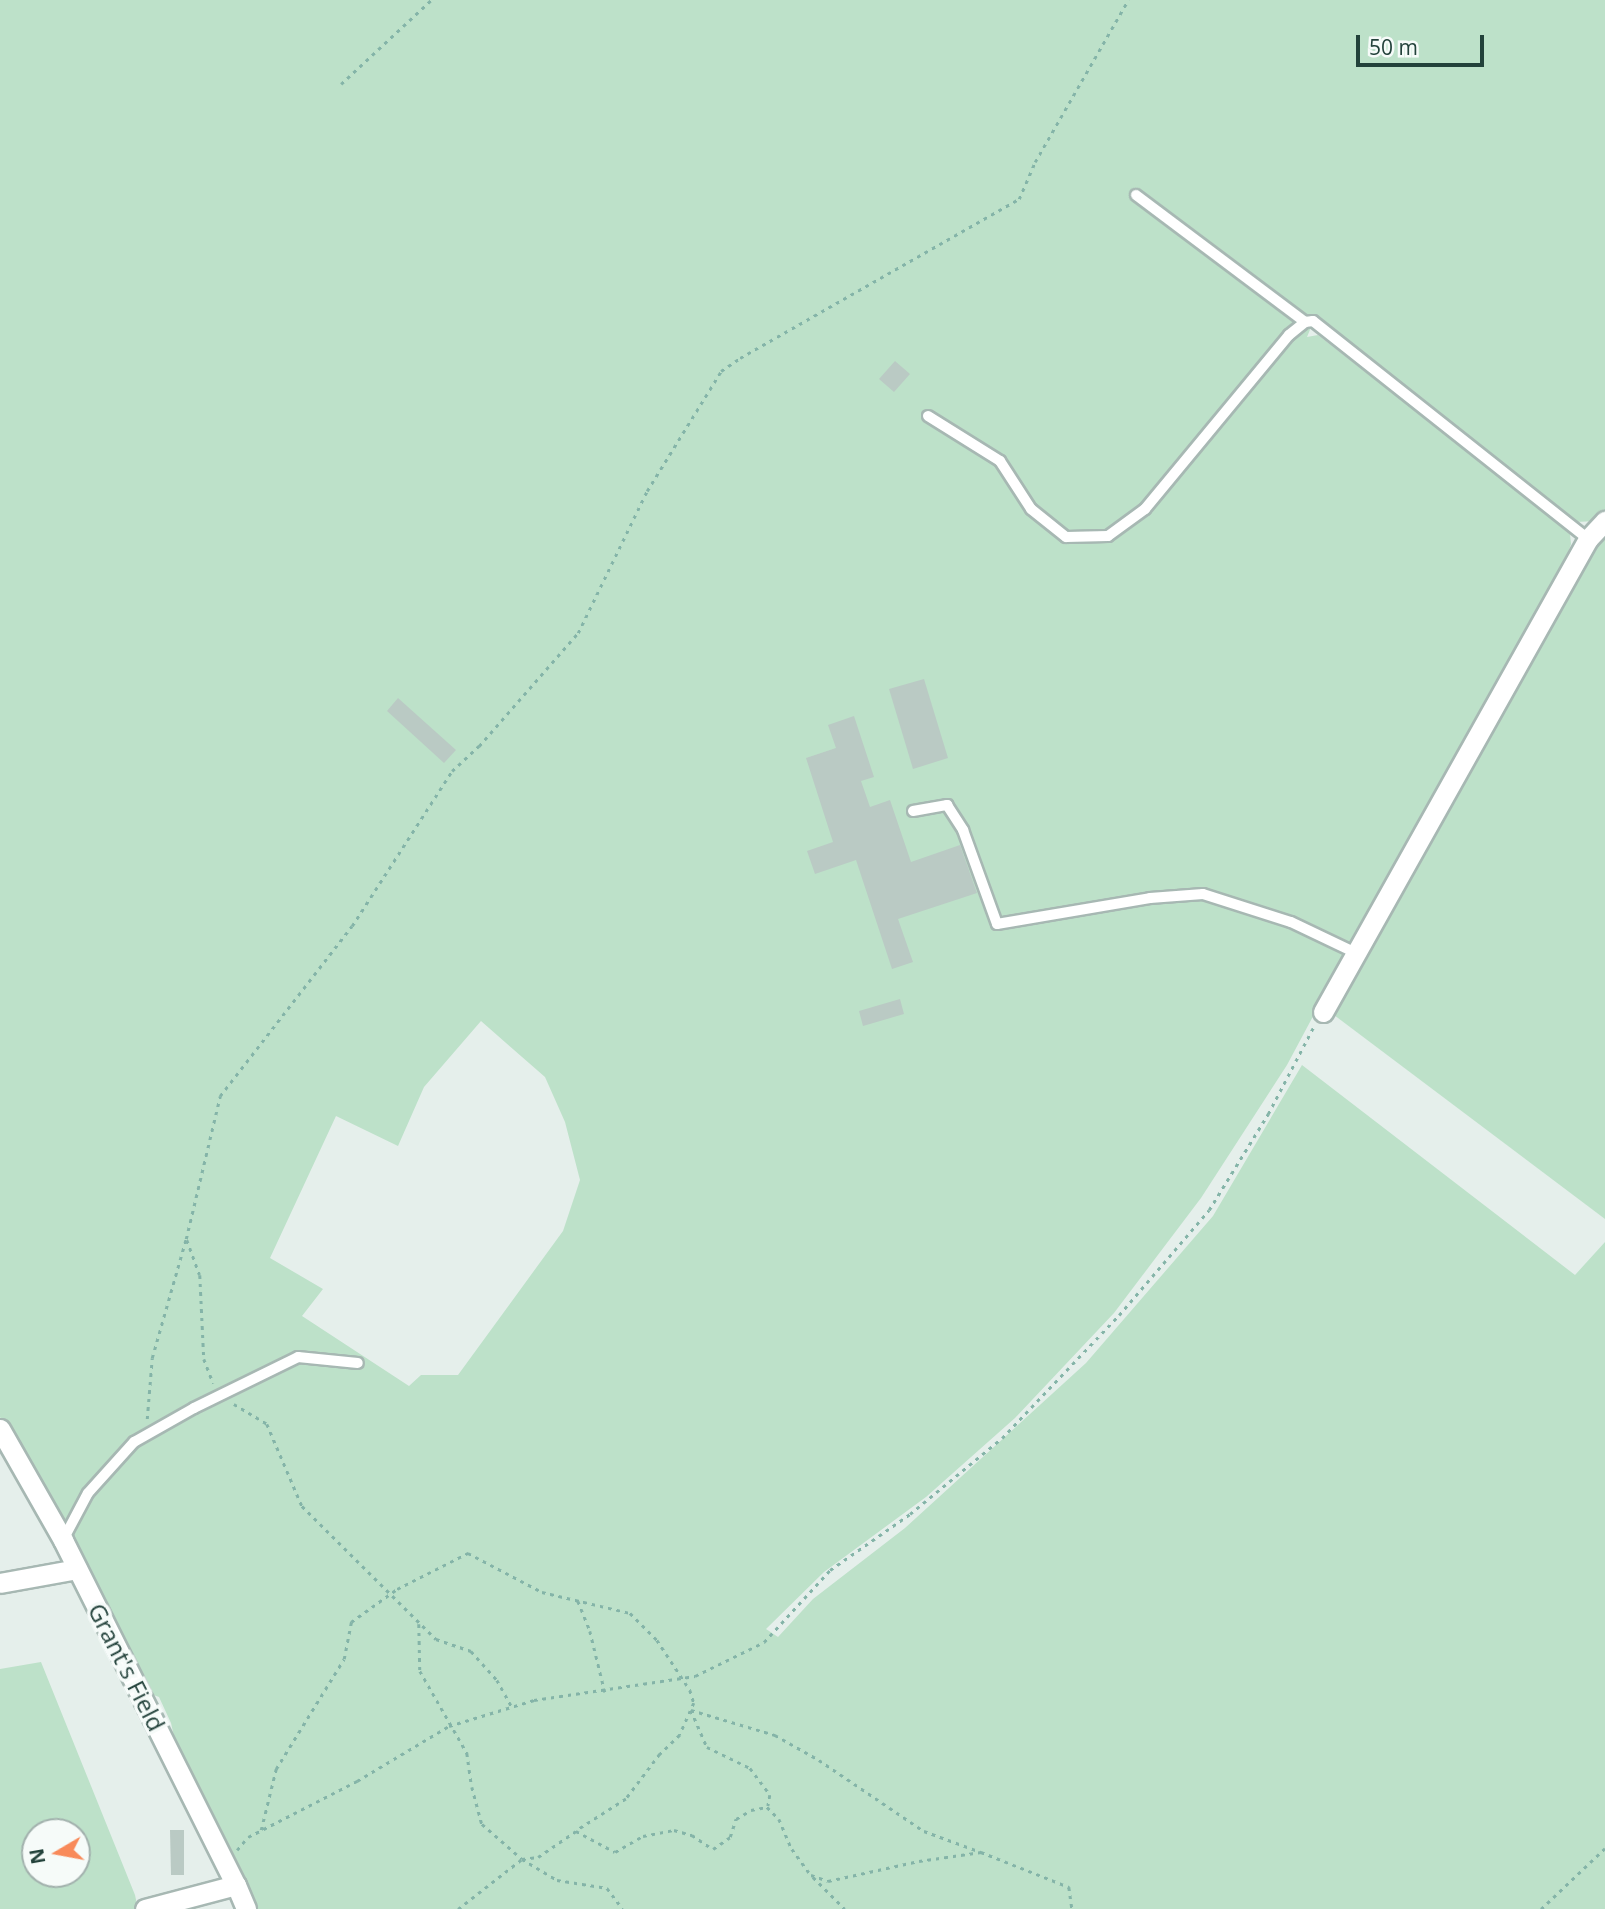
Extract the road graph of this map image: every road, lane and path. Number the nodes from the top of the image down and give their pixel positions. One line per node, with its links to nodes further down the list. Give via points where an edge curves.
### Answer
1 (431, 0): 3 (path)
2 (1128, 0): 12 (path, via 1035,162 1019,199 721,372 647,491 578,633 452,771 352,926 220,1096)
3 (341, 84)
4 (1136, 195): 5 (lane)
5 (1305, 322): 6 (lane, via 1289,335 1145,509 1108,536 1066,537 1031,509 1000,461); 8 (lane, via 1313,321)
6 (928, 416)
7 (1605, 522): 8 (street)
8 (1588, 539): 10 (street)
9 (913, 811): 10 (lane, via 947,806 963,830 997,924 1150,898 1203,894 1291,922)
10 (1356, 953): 11 (street)
11 (1323, 1012): 23 (path, via 1209,1210 1119,1315 1002,1438 910,1514 830,1570 764,1642)
12 (186, 1239): 14 (path, via 200,1275 204,1359); 16 (path, via 152,1358)
13 (358, 1363): 14 (lane, via 298,1357)
14 (218, 1396): 16 (lane); 20 (path, via 267,1424 302,1506)
15 (0, 1429): 17 (street, Grant's Field)
16 (145, 1436): 17 (lane, via 134,1442 88,1493)
17 (63, 1540): 18 (street, Grant's Field)
18 (78, 1569): 19 (street); 34 (street, Grant's Field)
19 (0, 1583)
20 (392, 1594): 21 (path, via 468,1553 542,1592); 22 (path); 29 (path, via 351,1622 344,1659 276,1769)
21 (577, 1600): 23 (path, via 630,1613 657,1640); 24 (path)
22 (419, 1621): 25 (path, via 436,1639 471,1651); 27 (path, via 420,1671)
23 (683, 1678): 24 (path); 26 (path, via 694,1703)
24 (605, 1692): 25 (path)
25 (512, 1707): 27 (path)
26 (691, 1710): 28 (path, via 707,1747 750,1768 770,1795); 30 (path, via 680,1735 626,1799); 32 (path, via 775,1735 924,1830)
27 (449, 1726): 29 (path, via 357,1781); 33 (path, via 467,1753 482,1824)
28 (767, 1807): 30 (path, via 736,1819 730,1837 713,1849 674,1830 643,1836 615,1852); 35 (path, via 779,1819 792,1849)
29 (261, 1830): 34 (path, via 248,1837)
30 (576, 1831): 33 (path, via 538,1857)
31 (1605, 1848): 43 (path)
32 (981, 1852): 35 (path, via 828,1881); 42 (path, via 1069,1886)
33 (522, 1859): 39 (path); 40 (path, via 557,1880 607,1888)
34 (226, 1863): 36 (street, Grant's Field)
35 (811, 1875): 41 (path)
36 (236, 1885): 37 (street); 38 (street, Grant's Field)
37 (145, 1909)
38 (246, 1909)
39 (458, 1909)
40 (623, 1909)
41 (845, 1909)
42 (1072, 1909)
43 (1541, 1909)

